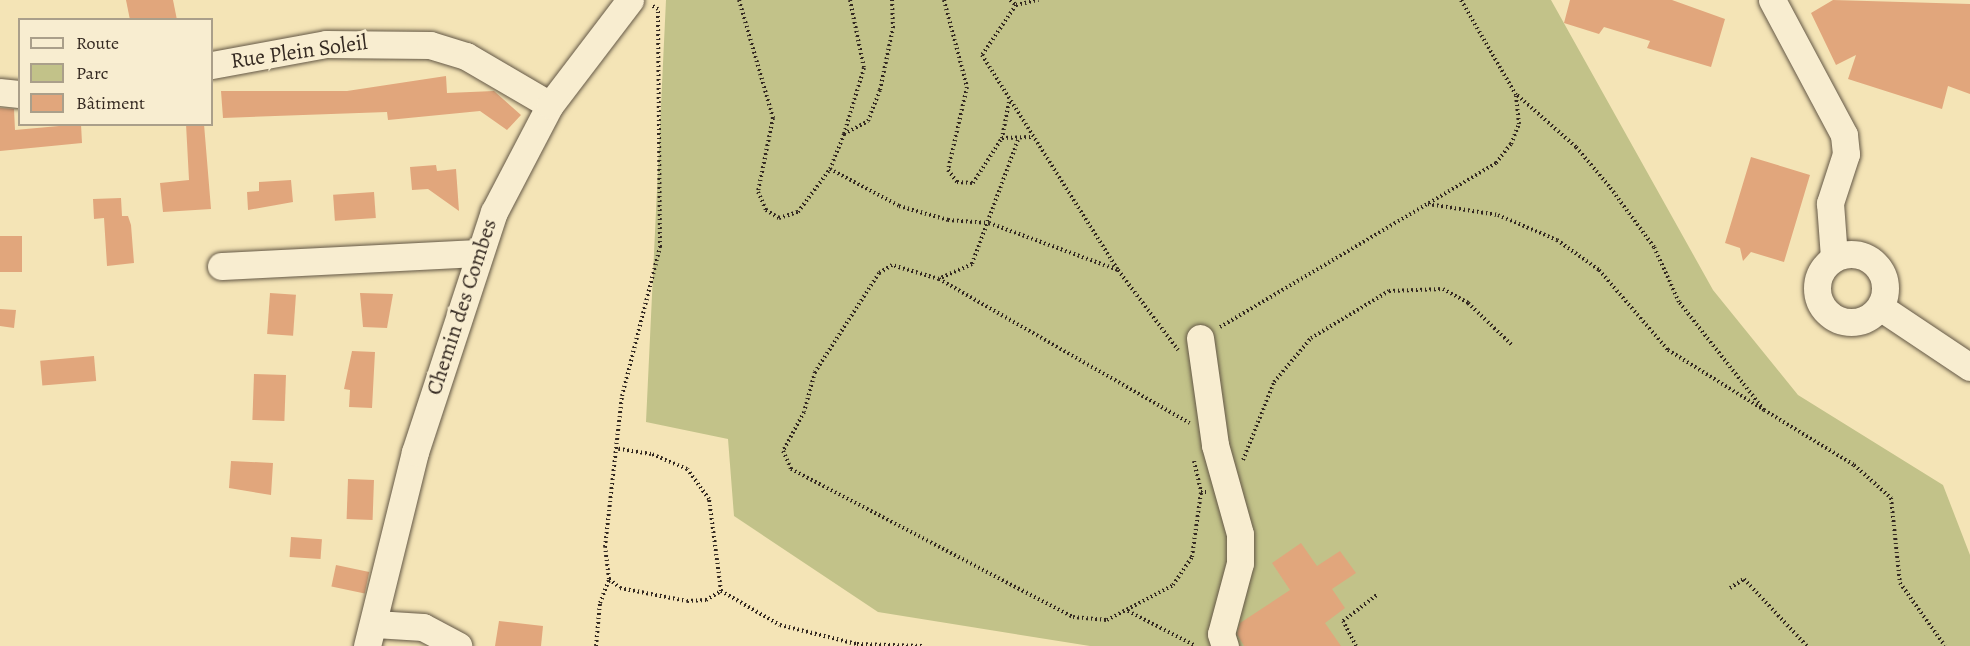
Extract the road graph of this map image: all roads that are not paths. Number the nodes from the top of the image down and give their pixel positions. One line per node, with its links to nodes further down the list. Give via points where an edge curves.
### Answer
1 (630, 0): 6 (street, Chemin des Combes)
2 (1772, 0): 8 (street, via 1844,135 1846,154 1830,203)
3 (213, 65): 6 (street, Rue Plein Soleil, via 326,44 420,44 466,56)
4 (0, 92): 5 (street)
5 (18, 94)
6 (550, 105): 7 (street, Chemin des Combes, via 494,212)
7 (479, 253): 9 (street); 13 (street, Chemin des Combes, via 415,452)
8 (1834, 257): 10 (street, via 1847,253 1872,260 1885,282); 10 (street, via 1822,270 1816,288 1826,311 1847,322 1866,318)
9 (221, 266)
10 (1880, 307): 12 (street)
11 (1200, 338): 15 (street, via 1213,489 1240,534 1240,563 1221,634)
12 (1970, 368)
13 (371, 635): 14 (street, via 423,627)
14 (458, 646)
15 (1225, 646)

